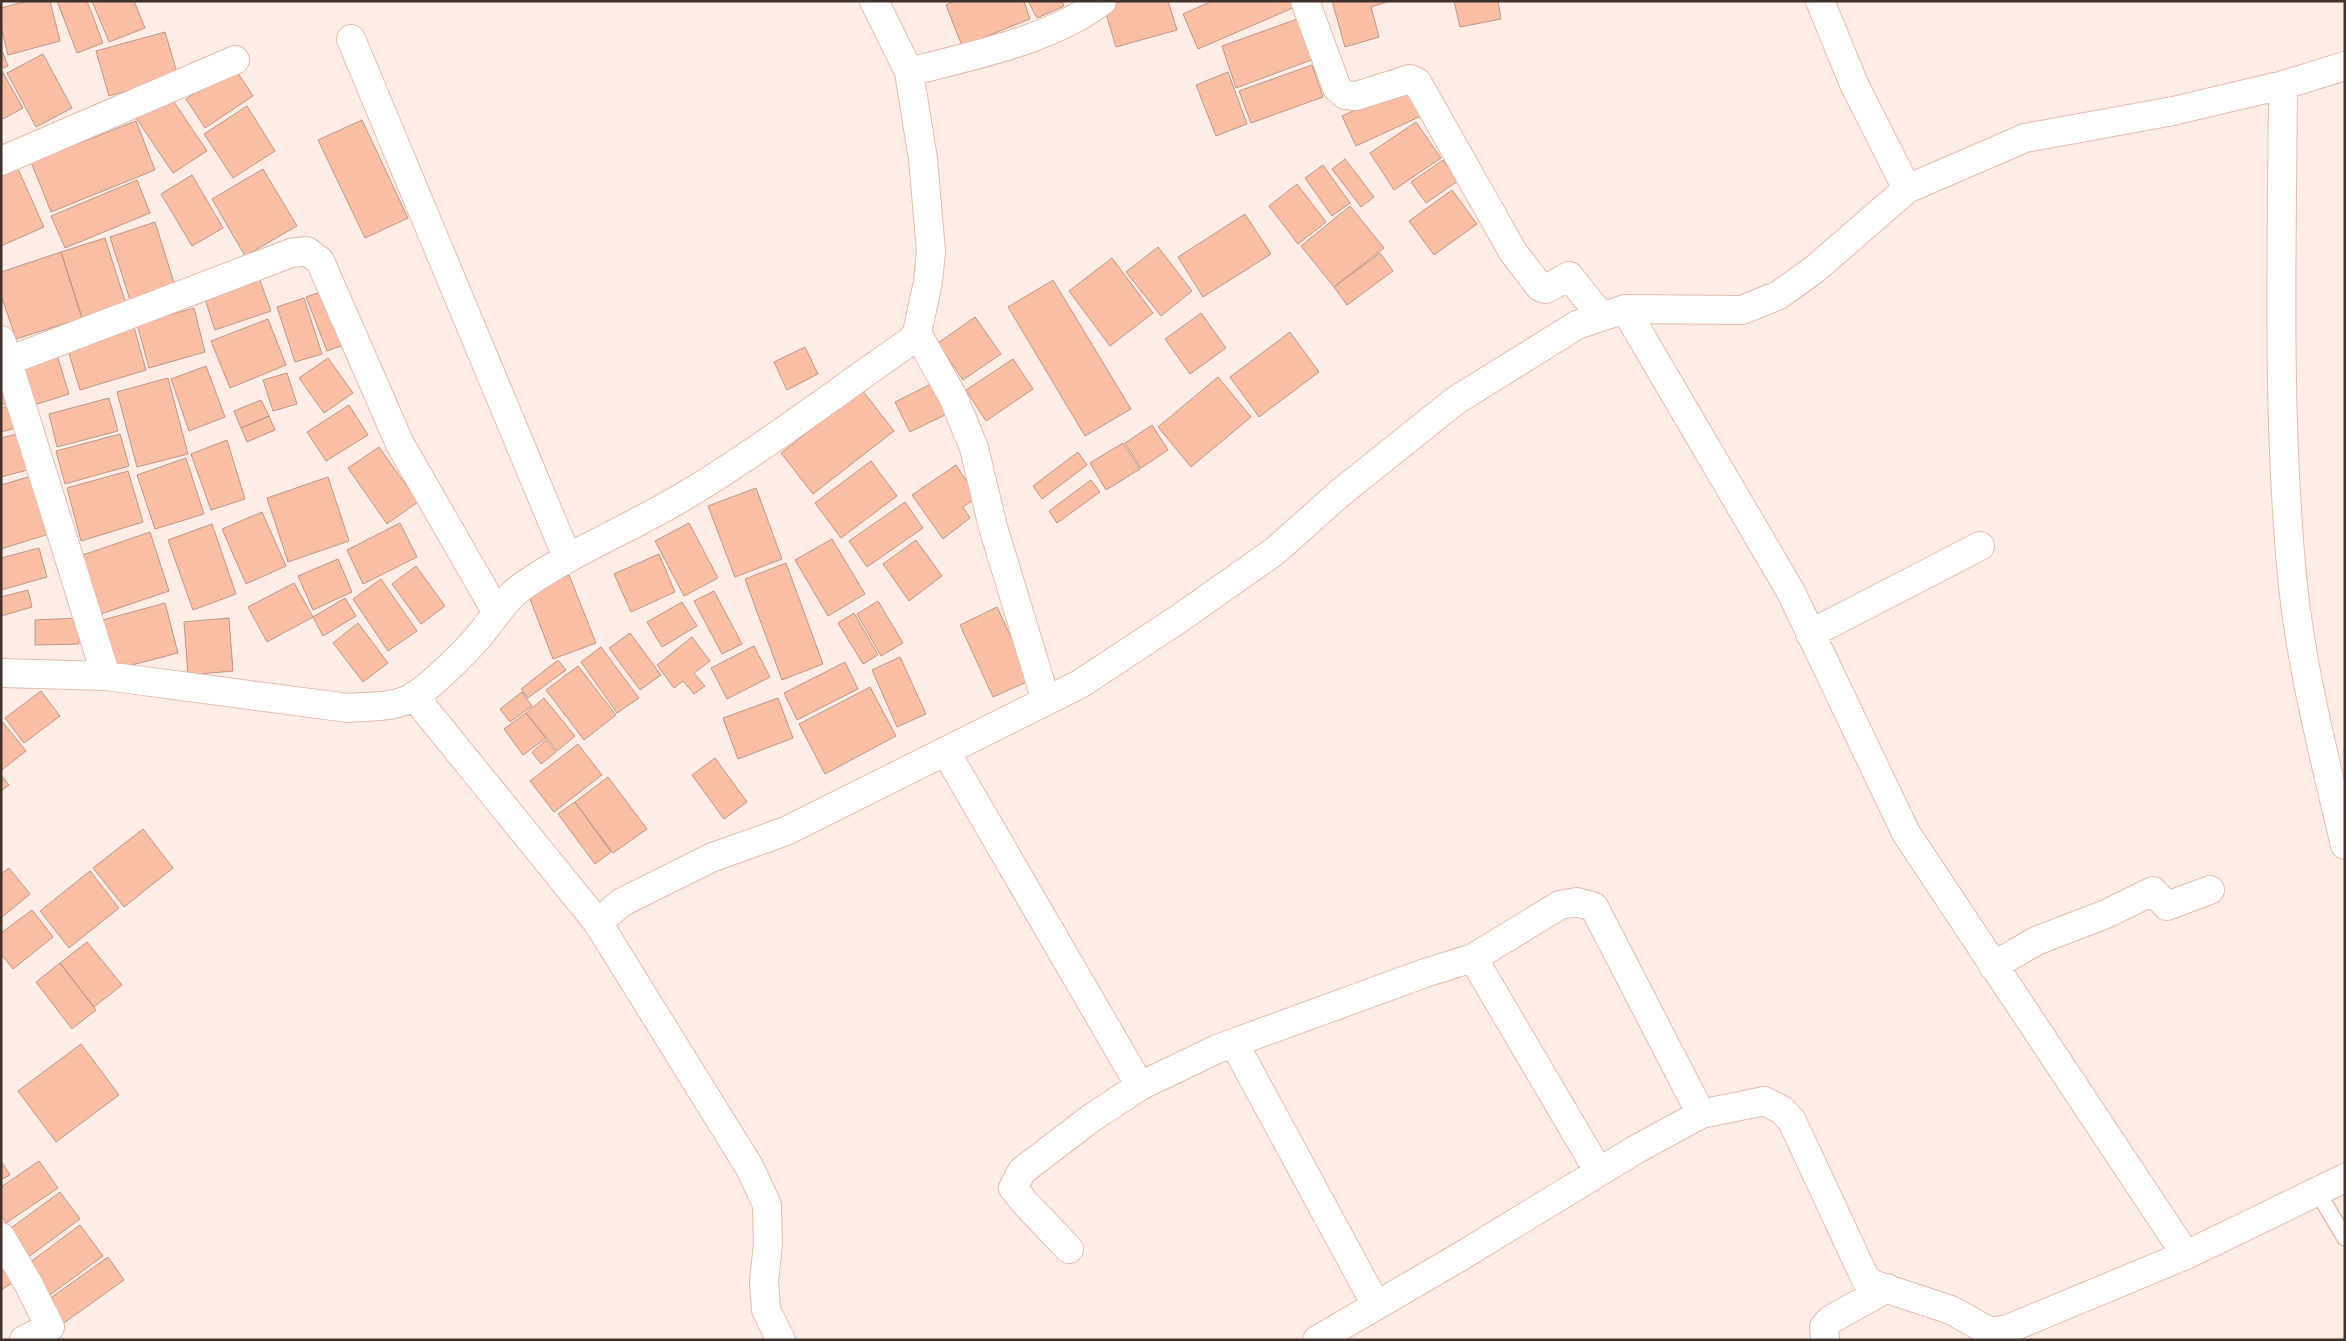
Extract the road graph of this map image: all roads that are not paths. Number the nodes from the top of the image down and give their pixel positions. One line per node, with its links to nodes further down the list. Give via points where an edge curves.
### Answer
1 (874, 1): 8 (street)
2 (1102, 1): 8 (street, via 1058,26 998,49)
3 (1305, 1): 12 (street, via 1337,88 1345,95 1356,96 1410,79 1417,82 1513,252 1540,287 1546,289 1569,276)
4 (1820, 1): 11 (street, via 1854,84)
5 (351, 39): 16 (street)
6 (235, 60): 10 (street)
7 (2345, 66): 9 (street)
8 (909, 72): 13 (street, via 923,159 931,251)
9 (2283, 85): 11 (street, via 2173,111 2025,138); 24 (street, via 2282,405 2291,566 2303,659)
10 (1, 161)
11 (1907, 189): 12 (street, via 1815,269 1779,295 1742,310)
12 (1613, 313): 18 (street, via 1791,592); 22 (street, via 1577,324 1455,401 1340,492 1275,552 1087,679)
13 (918, 333): 16 (street, via 739,462 681,499); 22 (street, via 954,397 974,448 993,527)
14 (5, 350): 17 (street, via 291,253 307,251 320,261 400,444); 20 (street)
15 (1980, 546): 18 (street)
16 (567, 557): 17 (street, via 521,588)
17 (496, 611): 21 (street, via 484,630 463,652)
18 (1810, 634): 29 (street, via 1906,833)
19 (1, 673): 20 (street)
20 (106, 676): 21 (street, via 348,708 388,705)
21 (414, 696): 27 (street)
22 (1046, 701): 23 (street)
23 (946, 752): 27 (street, via 786,831 704,861 622,902); 31 (street)
24 (2338, 783): 25 (street)
25 (2345, 845)
26 (2210, 890): 29 (street, via 2167,906 2152,891 2106,914 2036,941)
27 (598, 923): 44 (street, via 750,1168 767,1204 766,1310)
28 (1473, 958): 30 (street); 32 (street, via 1560,905 1577,902 1594,907); 33 (street)
29 (1993, 966): 39 (street)
30 (1234, 1044): 31 (street); 41 (street)
31 (1140, 1086): 38 (street, via 1022,1171 1014,1188)
32 (1701, 1114): 33 (street); 40 (street, via 1764,1101 1782,1110 1792,1121 1859,1269 1866,1280)
33 (1599, 1172): 41 (street)
34 (2345, 1178): 35 (street)
35 (2317, 1191): 37 (lane); 39 (street)
36 (1, 1237): 43 (street, via 50,1327)
37 (2345, 1238)
38 (1069, 1249)
39 (2186, 1255): 42 (street)
40 (1887, 1288): 42 (street, via 1951,1310); 46 (street, via 1830,1320 1824,1327)
41 (1376, 1306): 45 (street)
42 (1987, 1336)
43 (24, 1340)
44 (781, 1340)
45 (1317, 1340)
46 (1824, 1340)

